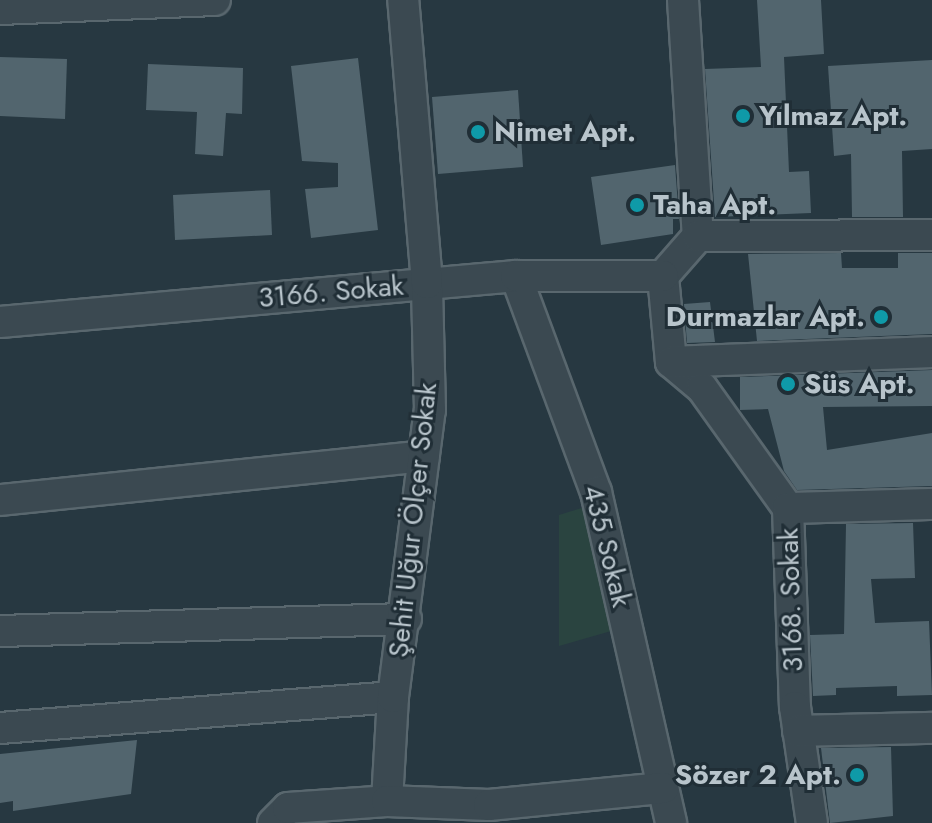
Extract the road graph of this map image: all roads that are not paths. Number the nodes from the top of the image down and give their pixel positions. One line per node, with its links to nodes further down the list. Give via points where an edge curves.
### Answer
1 (2, 0): 6 (street)
2 (215, 0): 5 (street)
3 (403, 0): 12 (street, Şehit Uğur Ölçer Sokak)
4 (683, 0): 9 (street)
5 (99, 2): 6 (street)
6 (58, 4): 7 (street)
7 (0, 9)
8 (932, 235): 9 (street)
9 (698, 236): 11 (street)
10 (516, 276): 11 (street, 3166. Sokak); 12 (street, 3166. Sokak); 26 (street, 435 Sokak, via 596,492)
11 (663, 276): 15 (street)
12 (427, 283): 13 (street, 3166. Sokak); 16 (street, Şehit Uğur Ölçer Sokak, via 430,410)
13 (0, 322)
14 (932, 352): 15 (street)
15 (671, 362): 19 (street, 3168. Sokak, via 702,388)
16 (424, 456): 17 (street); 20 (street, Şehit Uğur Ölçer Sokak)
17 (0, 500)
18 (932, 504): 19 (street)
19 (788, 508): 25 (street, 3168. Sokak)
20 (406, 619): 21 (street); 22 (street, Şehit Uğur Ölçer Sokak)
21 (0, 631)
22 (393, 697): 23 (street); 27 (street, Şehit Uğur Ölçer Sokak)
23 (0, 728)
24 (932, 728): 25 (street)
25 (798, 731): 31 (street, 3168. Sokak)
26 (663, 788): 28 (street); 30 (street, 435 Sokak)
27 (387, 801): 28 (street); 29 (street, via 288,808)
28 (490, 814)
29 (273, 823)
30 (671, 823)
31 (812, 823)

